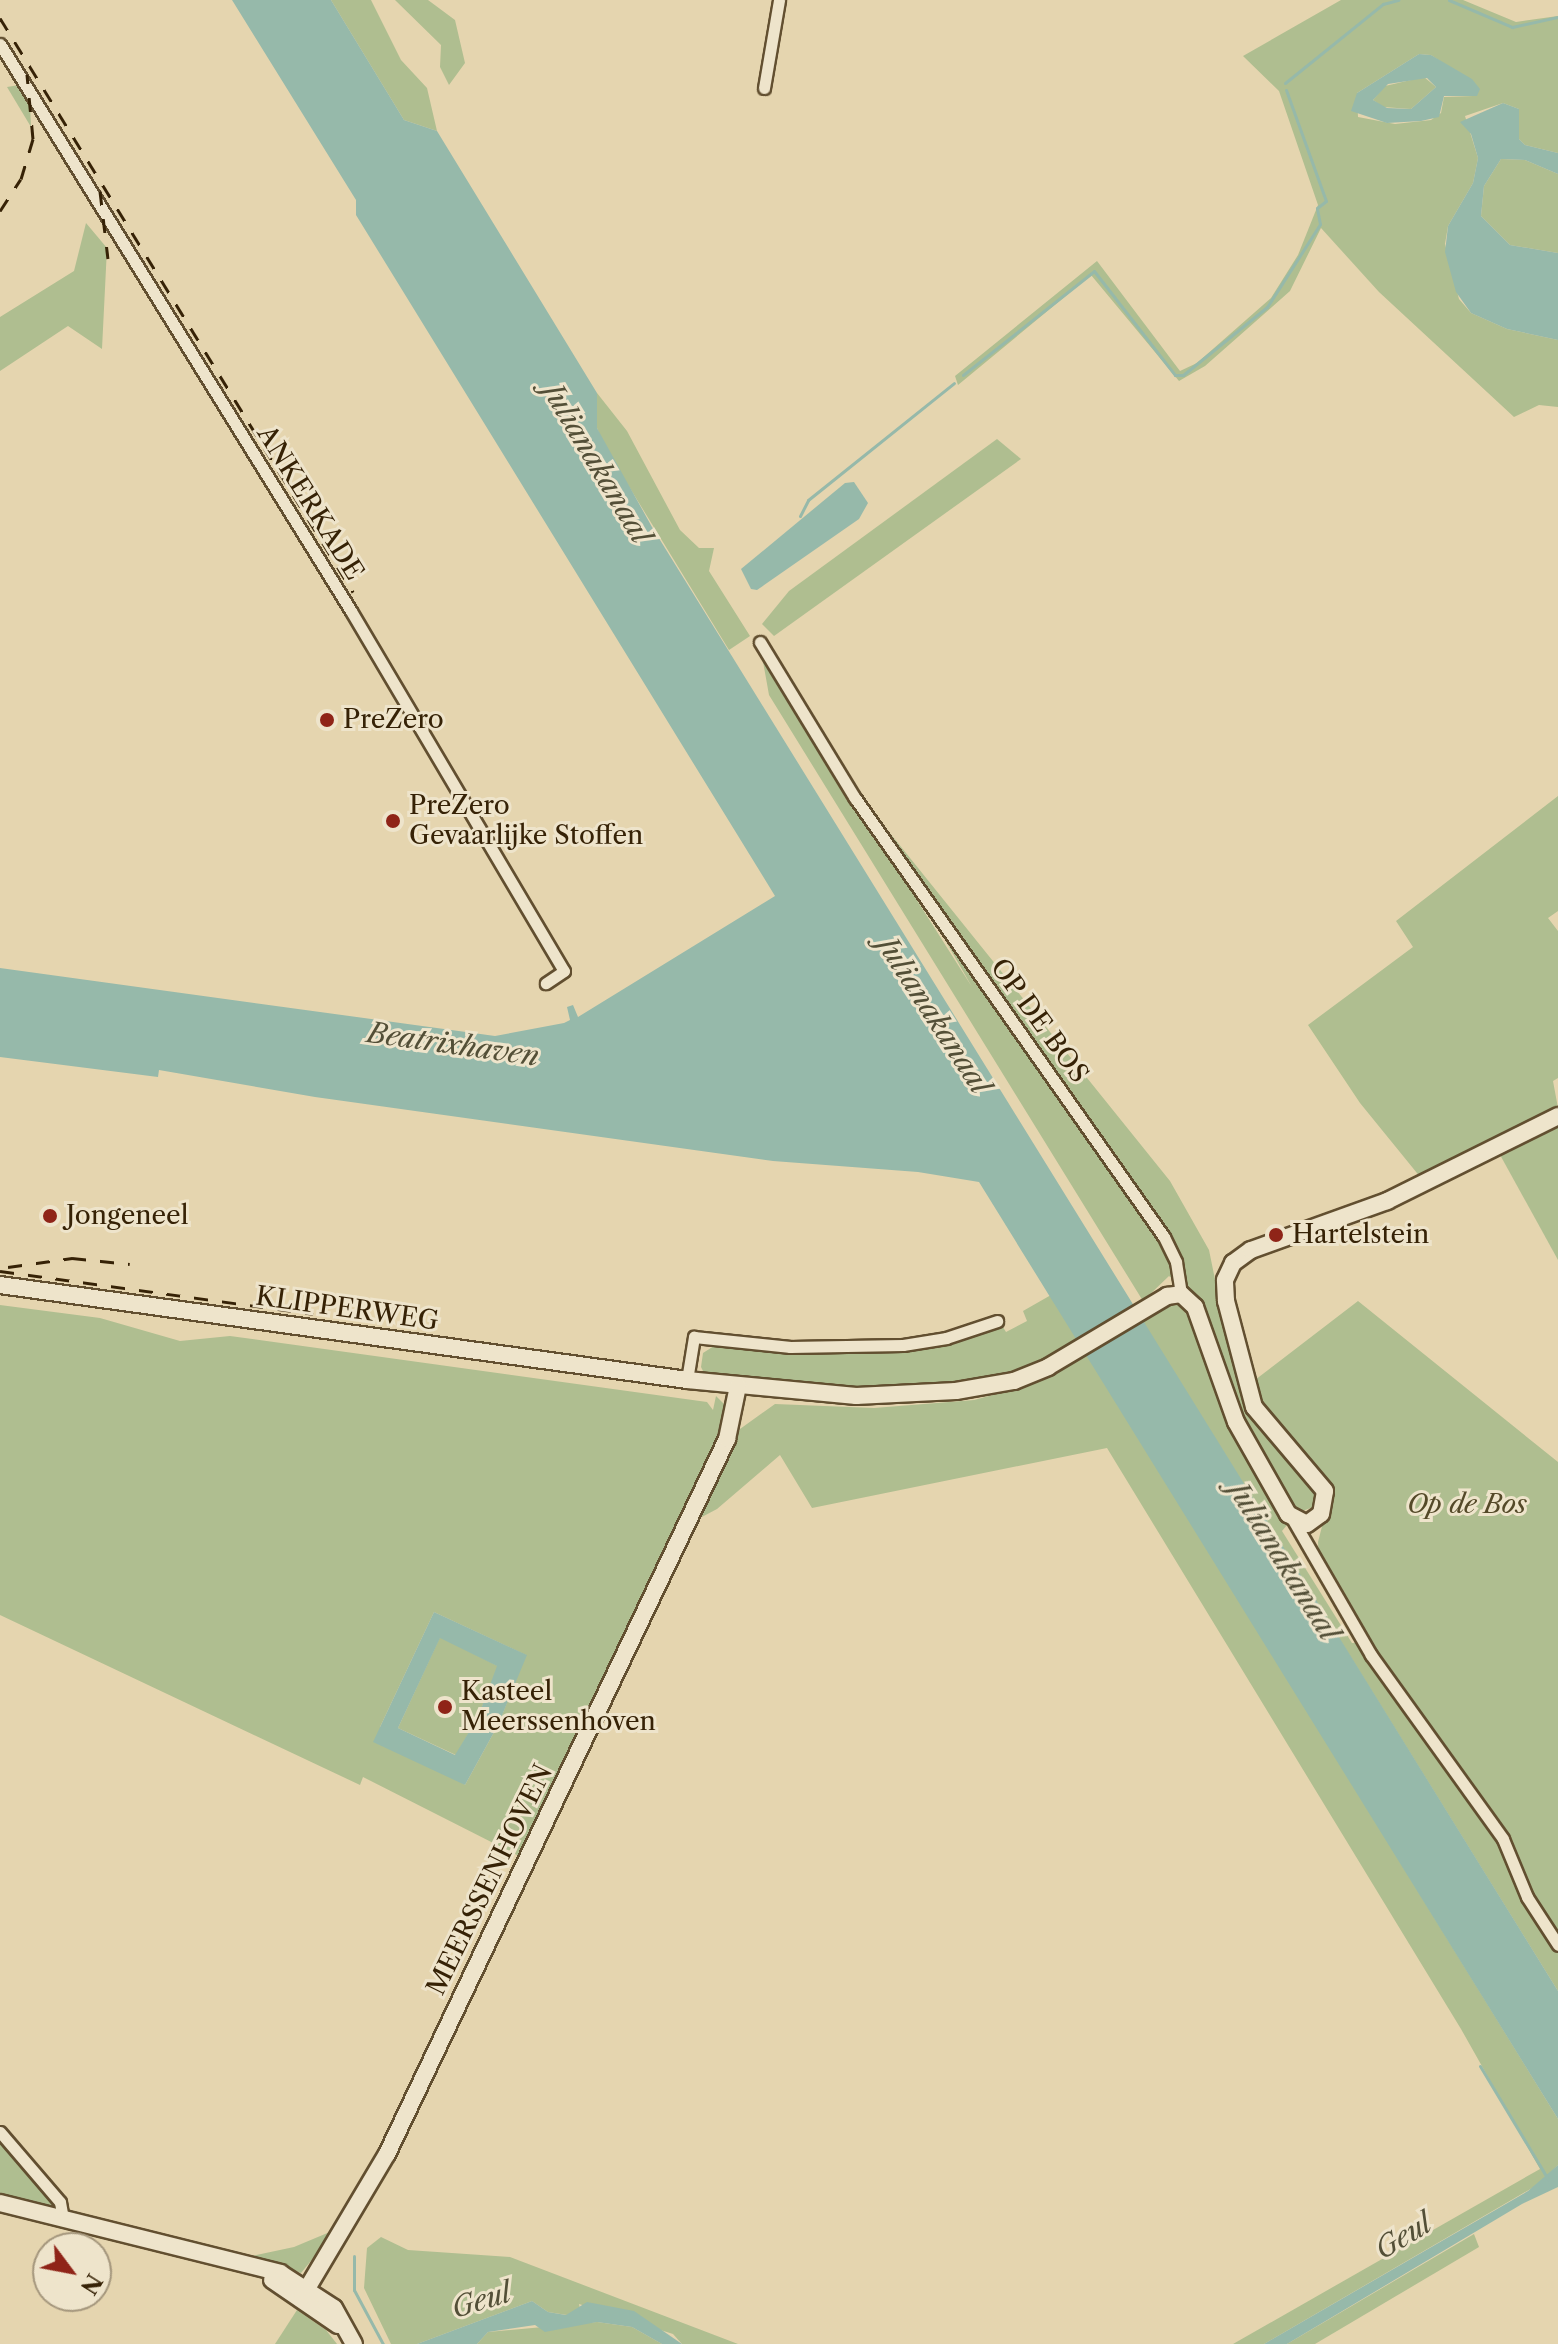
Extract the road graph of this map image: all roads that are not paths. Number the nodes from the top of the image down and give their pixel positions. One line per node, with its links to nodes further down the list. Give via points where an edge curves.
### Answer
1 (779, 0): 3 (street)
2 (0, 44): 5 (street, ANKERKADE, via 351,611 564,971)
3 (764, 88)
4 (760, 642): 8 (street, OP DE BOS, via 855,798 1164,1237 1176,1262)
5 (546, 983)
6 (1558, 1116): 12 (street, via 1387,1201 1251,1250 1233,1263 1225,1280 1226,1301 1254,1407 1325,1491 1324,1507 1314,1521)
7 (0, 1285): 10 (street, KLIPPERWEG)
8 (1181, 1294): 11 (street, KLIPPERWEG, via 1014,1381 956,1391 856,1396); 12 (street, OP DE BOS, via 1195,1307 1223,1398)
9 (997, 1321): 10 (street, via 903,1345 790,1347 694,1337)
10 (687, 1380): 11 (street, KLIPPERWEG)
11 (738, 1386): 17 (street, MEERSSENHOVEN, via 727,1439 387,2154)
12 (1293, 1520): 13 (street, via 1371,1655 1503,1839 1527,1897)
13 (1558, 1945)
14 (0, 2132): 16 (street, via 60,2202)
15 (0, 2203): 16 (street)
16 (63, 2219): 17 (street, via 270,2269)
17 (305, 2292): 18 (street, via 337,2311)
18 (353, 2341)

